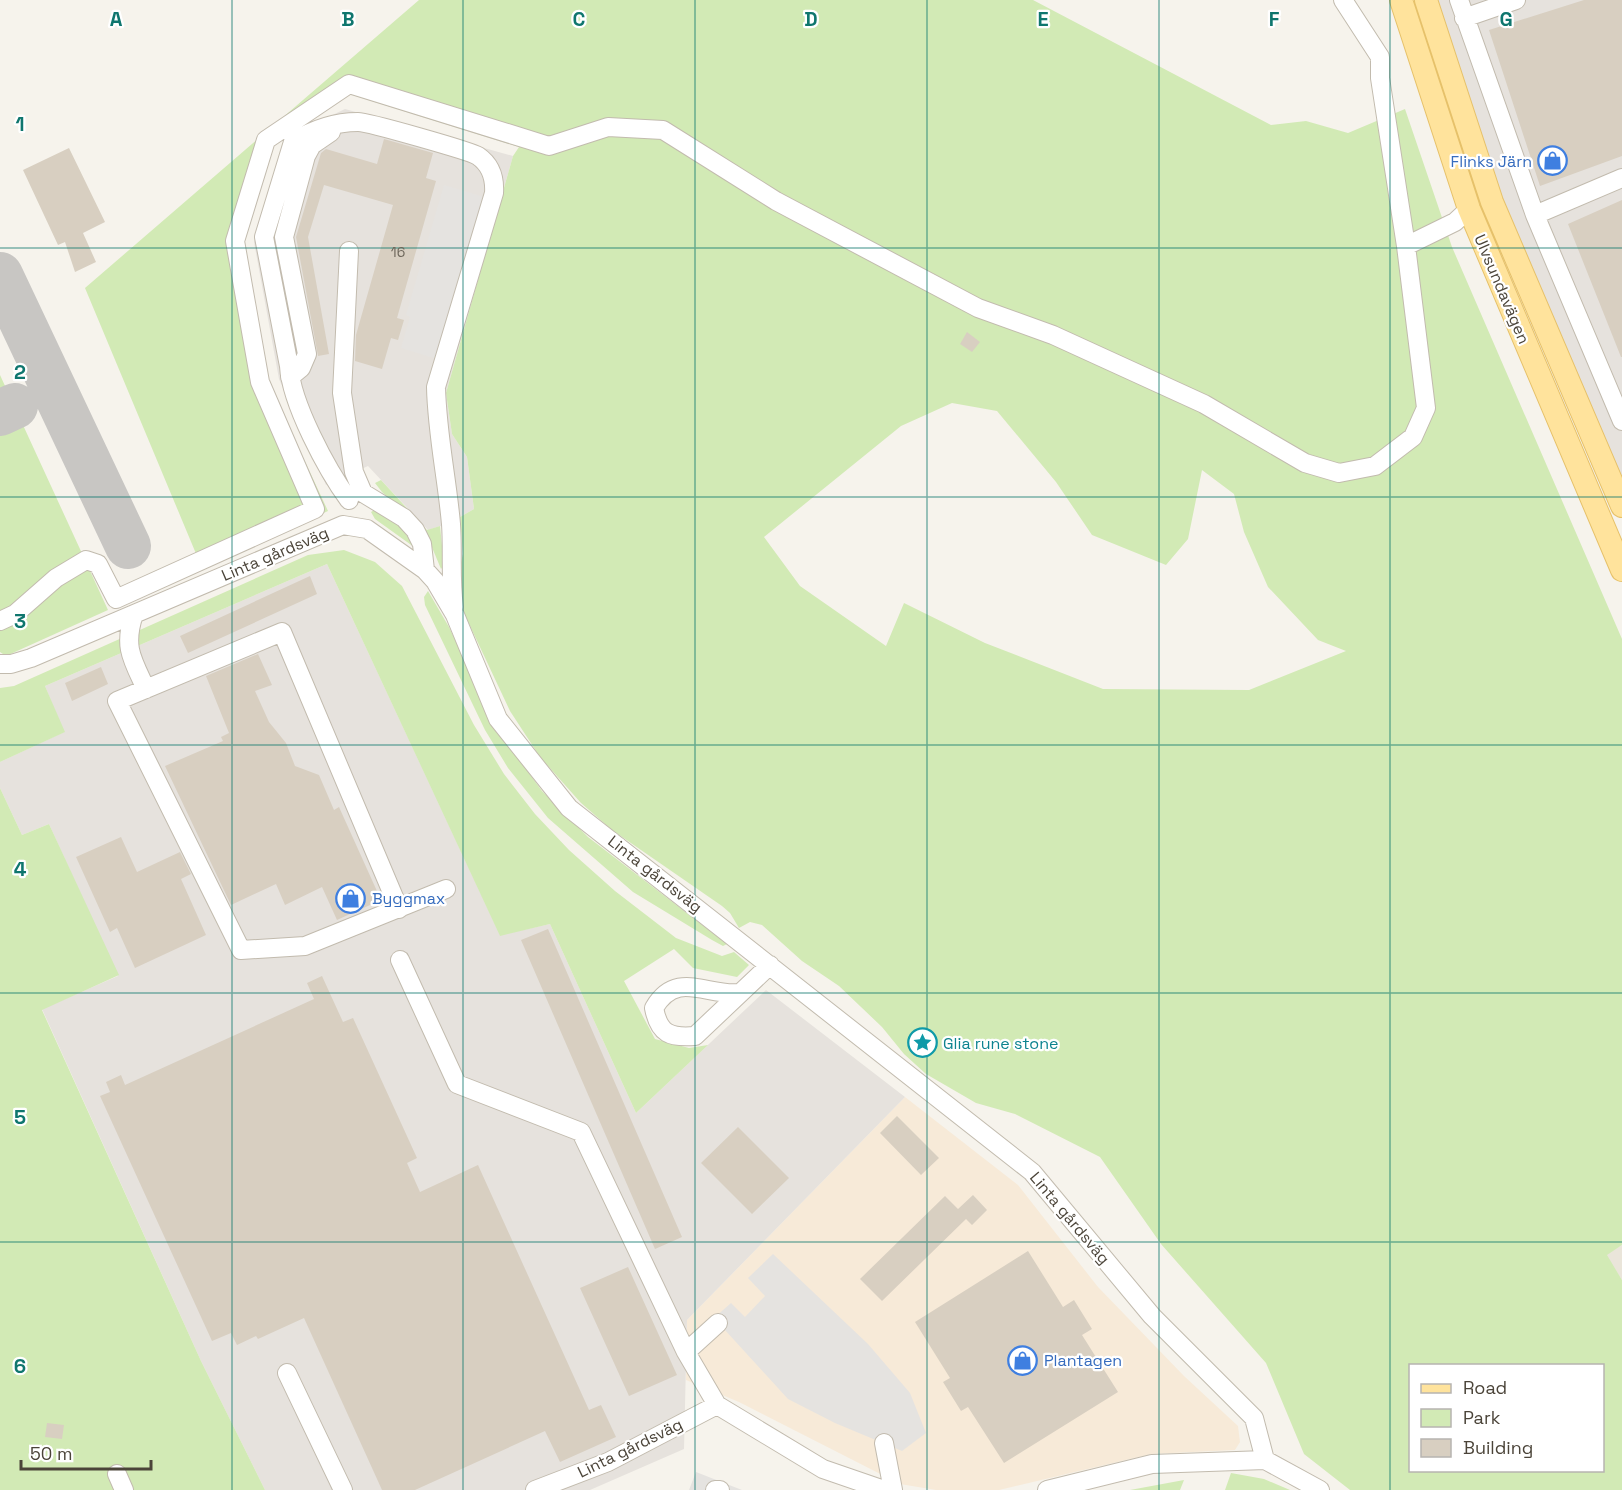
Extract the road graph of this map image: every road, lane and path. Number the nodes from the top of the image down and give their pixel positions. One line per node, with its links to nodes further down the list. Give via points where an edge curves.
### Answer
1 (1343, 0): 10 (street, via 1380,57)
2 (1401, 0): 8 (main road, Ulvsundavägen)
3 (1426, 0): 14 (main road, Ulvsundavägen, via 1492,202)
4 (1458, 0): 6 (street)
5 (1516, 0): 6 (street)
6 (1464, 18): 9 (street)
7 (1622, 178): 9 (street)
8 (1469, 209): 10 (street, via 1455,222); 17 (main road, Ulvsundavägen)
9 (1535, 215): 12 (street)
10 (1406, 246): 20 (street, via 1426,408 1413,437 1375,466 1339,473 1305,464 1183,394 1053,335 978,308 776,201 663,130 608,127 549,146 349,84 266,140 235,241 260,382 315,509 116,599 98,564 86,560)
11 (349, 251): 13 (street, via 342,393)
12 (1622, 421)
13 (356, 497): 15 (street); 16 (street, via 404,518 422,544); 19 (street, via 335,481 291,386 290,377 301,368 307,354 284,237 312,145 345,124 360,122 477,155 491,170 494,180 494,193 436,387 451,529 450,580)
14 (1622, 506)
15 (343, 525): 16 (street, Linta gårdsväg, via 367,529); 18 (street, Linta gårdsväg)
16 (425, 570): 19 (street, Linta gårdsväg)
17 (1622, 570)
18 (134, 614): 21 (street, Linta gårdsväg, via 31,658); 22 (street, via 128,650)
19 (455, 615): 26 (street, Linta gårdsväg, via 498,719 569,808)
20 (0, 621)
21 (0, 664)
22 (146, 689): 24 (street, via 282,632); 24 (street, via 117,701 241,950 305,946)
23 (446, 889): 24 (street)
24 (399, 909)
25 (400, 960): 29 (street, via 457,1084 581,1131)
26 (770, 966): 27 (street); 33 (street, Linta gårdsväg, via 1032,1172 1152,1316 1254,1418)
27 (741, 993)
28 (718, 1323): 29 (street)
29 (687, 1352): 31 (street)
30 (287, 1372): 35 (street)
31 (717, 1405): 34 (street, via 823,1469); 36 (street, Linta gårdsväg, via 608,1462)
32 (884, 1443): 40 (street)
33 (1264, 1460): 41 (street, via 1152,1464); 42 (street)
34 (864, 1487): 39 (street)
35 (343, 1490)
36 (535, 1490)
37 (715, 1490): 38 (street)
38 (720, 1490)
39 (884, 1490)
40 (893, 1490)
41 (1047, 1490)
42 (1320, 1490)

